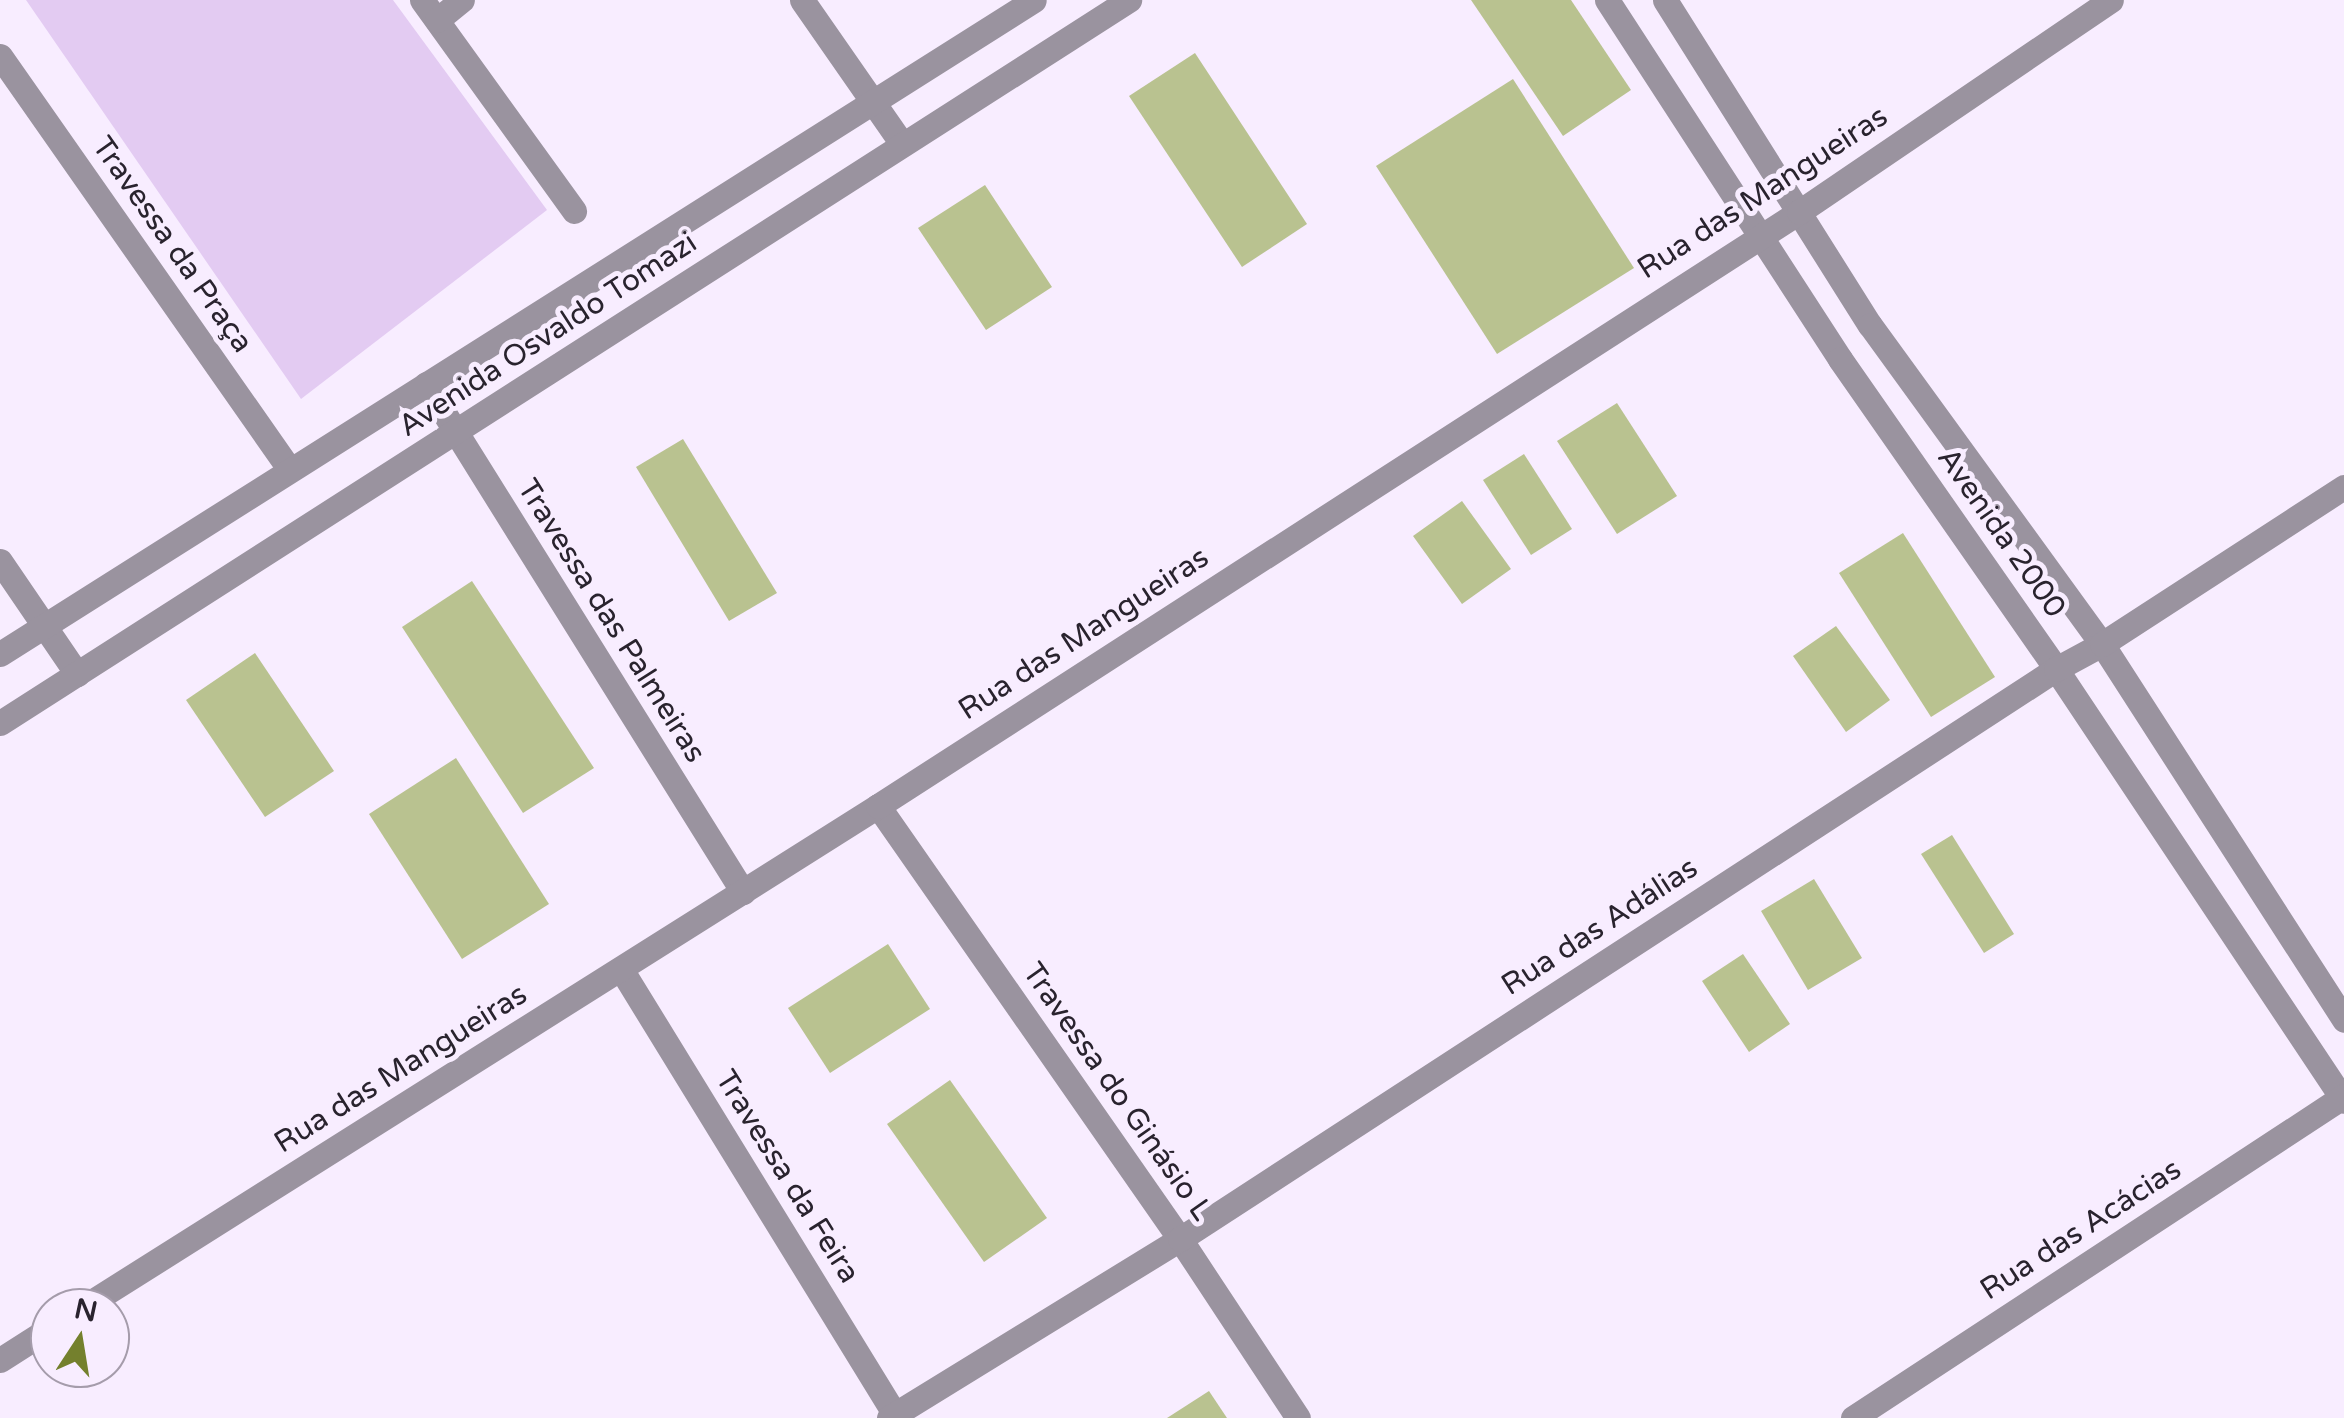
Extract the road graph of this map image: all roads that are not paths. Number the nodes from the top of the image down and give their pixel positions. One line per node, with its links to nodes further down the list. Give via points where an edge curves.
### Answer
1 (462, 0): 8 (street)
2 (802, 0): 10 (street)
3 (1034, 0): 10 (street, Avenida Osvaldo Tomazi)
4 (1128, 0): 11 (street, Avenida Osvaldo Tomazi)
5 (1607, 0): 14 (street, Avenida 2000)
6 (1665, 0): 13 (street, Avenida 2000)
7 (2112, 0): 13 (street, Rua das Mangueiras)
8 (430, 10): 12 (street)
9 (0, 56): 17 (street, Travessa da Praça)
10 (873, 102): 11 (street); 15 (street, Avenida Osvaldo Tomazi)
11 (902, 144): 16 (street, Avenida Osvaldo Tomazi)
12 (574, 212)
13 (1799, 212): 14 (street, Rua das Mangueiras); 21 (street, Avenida 2000, via 1870,325)
14 (1759, 235): 23 (street, Avenida 2000); 26 (street, Rua das Mangueiras)
15 (426, 384): 16 (street, Travessa das Palmeiras); 17 (street, Avenida Osvaldo Tomazi)
16 (455, 435): 24 (street, Avenida Osvaldo Tomazi); 27 (street, Travessa das Palmeiras)
17 (290, 470): 20 (street, Avenida Osvaldo Tomazi)
18 (2344, 488): 21 (street, Rua das Adálias)
19 (0, 562): 20 (street)
20 (44, 626): 22 (street, Avenida Osvaldo Tomazi); 24 (street)
21 (2102, 644): 23 (street, Rua das Adálias); 29 (street, Avenida 2000)
22 (0, 654)
23 (2056, 669): 30 (street, Avenida 2000); 31 (street, Rua das Adálias)
24 (77, 674): 25 (street, Avenida Osvaldo Tomazi)
25 (0, 723)
26 (878, 806): 27 (street, Rua das Mangueiras); 31 (street, Travessa do Ginásio L)
27 (743, 892): 28 (street, Rua das Mangueiras)
28 (621, 969): 32 (street, Rua das Mangueiras); 35 (street, Travessa da Feira)
29 (2344, 1020)
30 (2343, 1098): 37 (street, Rua das Acácias)
31 (1180, 1239): 35 (street, Rua das Adálias); 36 (street, Travessa do Ginásio L)
32 (114, 1288)
33 (30, 1341): 34 (street)
34 (0, 1360)
35 (894, 1417)
36 (1298, 1418)
37 (1853, 1418)

